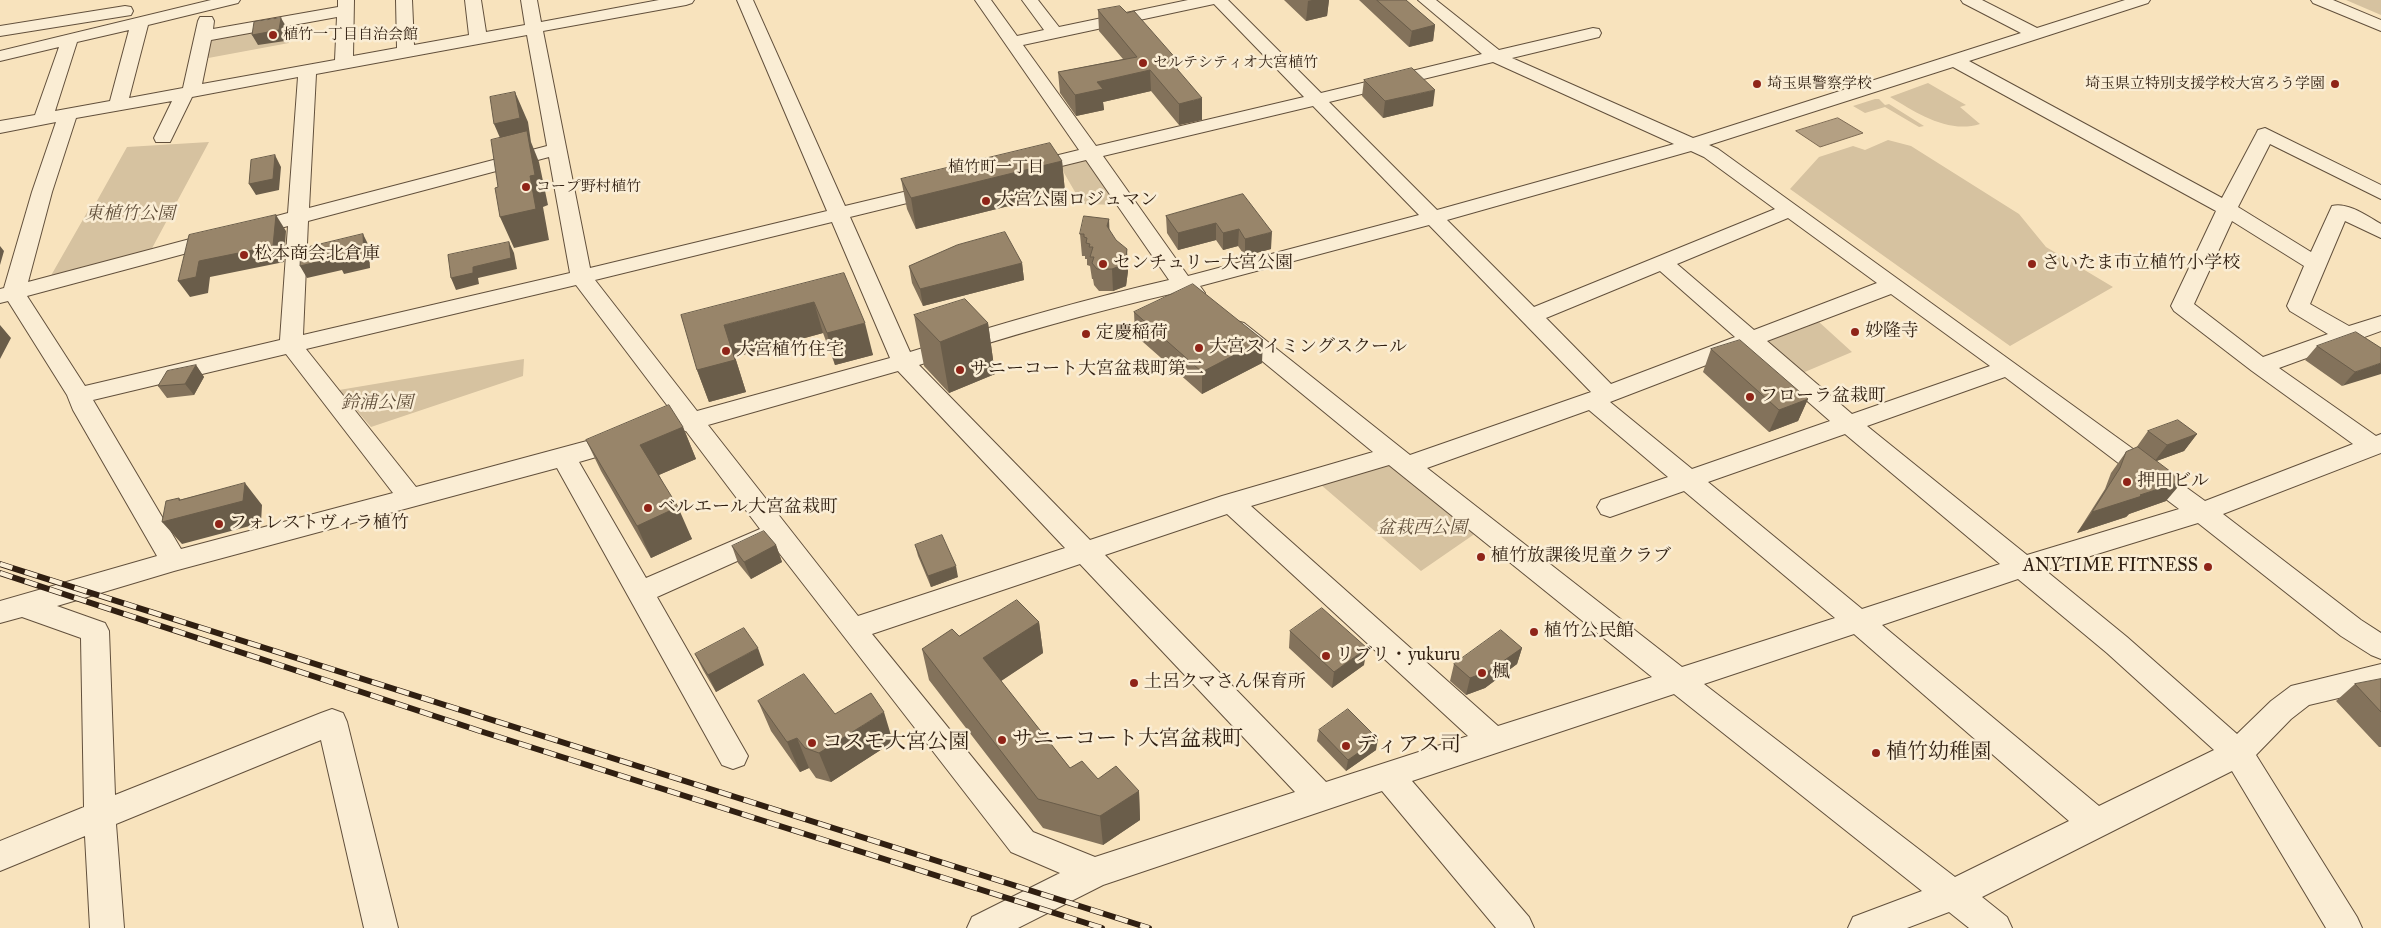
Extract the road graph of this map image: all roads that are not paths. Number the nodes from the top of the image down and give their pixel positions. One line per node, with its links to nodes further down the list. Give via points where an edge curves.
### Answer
1 (232, 0): 16 (street)
2 (404, 0): 30 (street)
3 (473, 0): 27 (street)
4 (529, 0): 21 (street)
5 (686, 0): 21 (street)
6 (745, 0): 51 (street)
7 (983, 0): 29 (street)
8 (1030, 0): 23 (street)
9 (1211, 0): 23 (street)
10 (1220, 0): 37 (street)
11 (1426, 0): 32 (street)
12 (1969, 0): 25 (street)
13 (2142, 0): 25 (street)
14 (2319, 0): 19 (street)
15 (127, 5): 20 (street); 22 (street)
16 (210, 6): 18 (street); 26 (street)
17 (345, 6): 26 (street); 34 (street)
18 (140, 22): 20 (street); 38 (street)
19 (2381, 26)
20 (117, 28): 28 (street)
21 (534, 28): 27 (street); 44 (street)
22 (0, 31)
23 (1055, 33): 29 (street)
24 (1593, 33): 32 (street)
25 (2035, 34): 33 (street)
26 (203, 36): 36 (street)
27 (478, 38): 30 (street)
28 (70, 39): 31 (street); 40 (street)
29 (1012, 42): 45 (street)
30 (406, 52): 34 (street)
31 (0, 56)
32 (1496, 57): 37 (street); 43 (street)
33 (1954, 60): 43 (street); 49 (street)
34 (344, 64): 35 (street)
35 (307, 70): 36 (street); 53 (street)
36 (188, 92): 38 (street); 42 (street)
37 (1318, 99): 45 (street); 52 (street)
38 (118, 105): 39 (street)
39 (68, 115): 40 (street); 60 (street)
40 (43, 120): 41 (street)
41 (0, 128)
42 (163, 138)
43 (1694, 144): 50 (street); 52 (street)
44 (556, 149): 53 (street); 57 (street)
45 (1091, 153): 46 (street); 58 (street)
46 (1006, 173)
47 (950, 187): 51 (street)
48 (2381, 193): 49 (street, via 2265,134)
49 (2227, 209): 56 (street); 67 (street, via 2182,306)
50 (1790, 210): 55 (street); 59 (street)
51 (838, 214): 57 (street); 66 (street)
52 (1433, 216): 58 (street); 61 (street)
53 (298, 218): 60 (street); 65 (street)
54 (2381, 232): 56 (street, via 2339,210)
55 (1661, 261): 61 (street); 64 (street)
56 (2316, 264): 63 (street, via 2298,306)
57 (582, 277): 65 (street); 71 (street)
58 (1183, 284): 66 (street, via 1051,316); 75 (street)
59 (1893, 285): 64 (street); 68 (street)
60 (7, 294): 69 (street)
61 (1531, 316): 70 (street)
62 (2381, 324): 63 (street)
63 (2347, 335): 67 (street)
64 (1751, 338): 70 (street); 72 (street)
65 (291, 345): 69 (street); 77 (street)
66 (902, 362): 71 (street); 82 (street)
67 (2260, 366): 73 (street)
68 (2008, 368): 72 (street); 80 (street)
69 (79, 394): 83 (street, via 85,410)
70 (1599, 397): 75 (street); 76 (street)
71 (692, 421): 74 (street); 81 (street)
72 (1847, 423): 76 (street); 84 (street)
73 (2377, 445): 80 (street)
74 (564, 456): 77 (street); 85 (street)
75 (1400, 461): 78 (street); 91 (street)
76 (1689, 481): 79 (street); 87 (street)
77 (410, 497): 83 (street)
78 (1231, 503): 82 (street); 92 (street)
79 (1610, 507)
80 (2202, 512): 84 (street); 89 (street, via 2351,628)
81 (778, 532): 85 (street); 88 (street)
82 (1083, 552): 88 (street); 96 (street)
83 (174, 561): 86 (street)
84 (2023, 567): 87 (street); 93 (street)
85 (641, 592): 94 (street)
86 (12, 609): 97 (street, via 94,631)
87 (1858, 621): 91 (street); 98 (street)
88 (852, 629): 100 (street, via 1022,842)
89 (2381, 647)
90 (2381, 676): 93 (street, via 2301,695 2281,710)
91 (1678, 680): 92 (street); 101 (street)
92 (1495, 742): 95 (street)
93 (2238, 754): 98 (street); 108 (street)
94 (734, 756)
95 (1388, 776): 96 (street); 105 (street)
96 (1321, 798): 100 (street)
97 (100, 816): 99 (street); 103 (street); 104 (street, via 332,722)
98 (2095, 822): 101 (street)
99 (0, 856)
100 (1095, 872): 102 (street)
101 (1952, 894): 106 (street); 107 (street)
102 (1001, 925)
103 (107, 928)
104 (381, 928)
105 (1517, 928)
106 (1865, 928)
107 (1995, 928)
108 (2345, 928)

